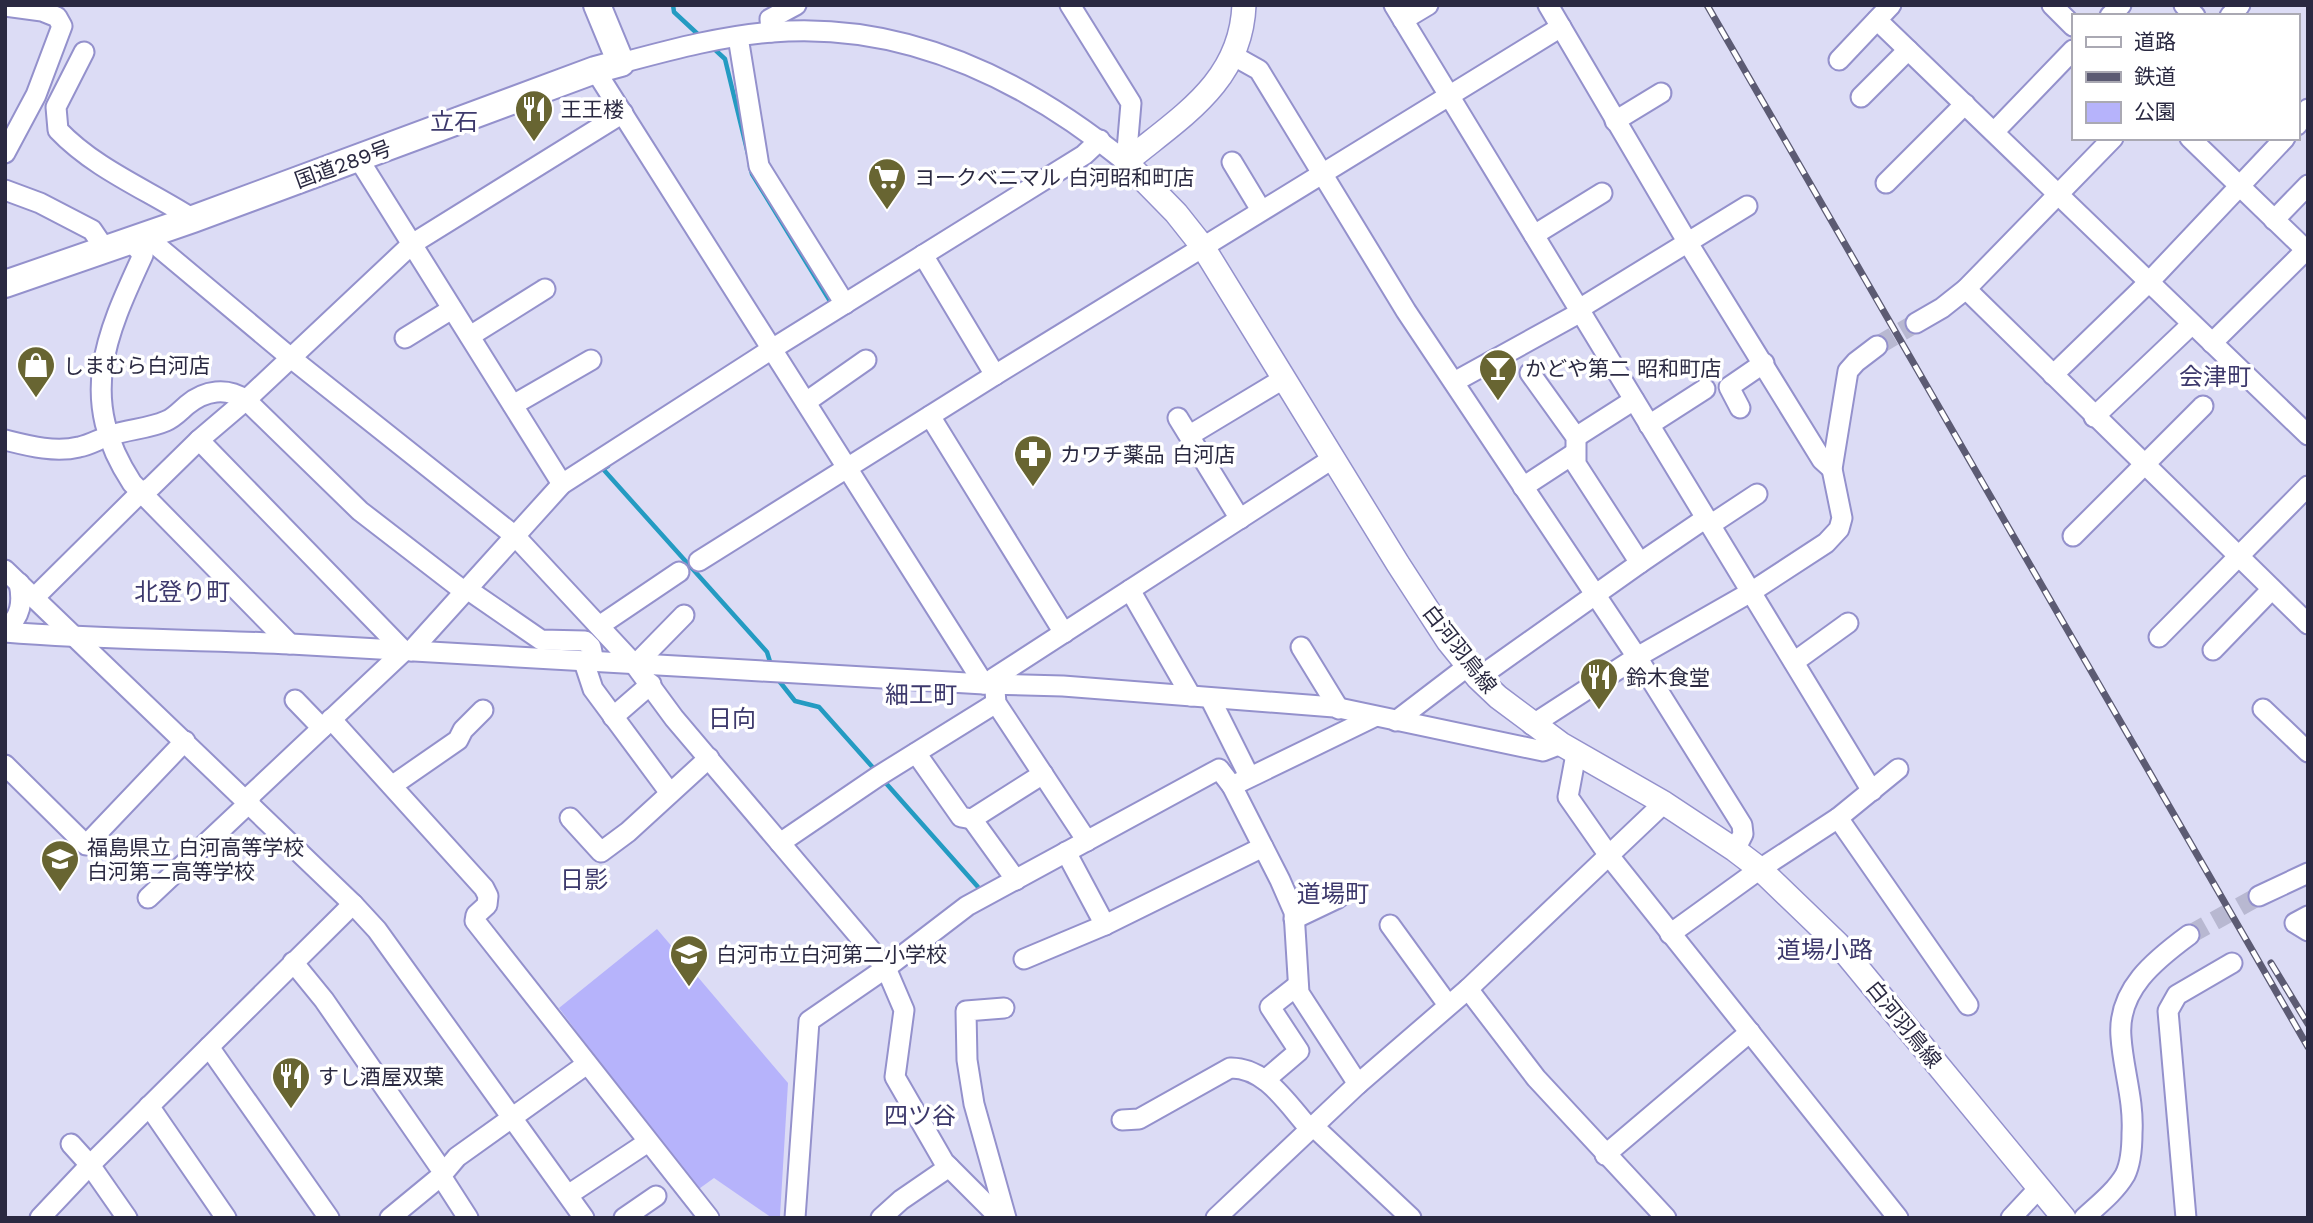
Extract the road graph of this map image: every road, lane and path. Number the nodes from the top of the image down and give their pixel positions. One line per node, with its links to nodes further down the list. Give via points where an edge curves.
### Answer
1 (597, 5): 20 (highway)
2 (796, 5): 11 (street)
3 (1070, 5): 35 (street, via 1131,103)
4 (1244, 5): 18 (main road)
5 (1428, 5): 9 (street)
6 (1548, 5): 13 (street)
7 (2052, 5): 12 (street)
8 (5, 6): 33 (street, via 42,11 57,17 62,26 36,95)
9 (1399, 13): 23 (street)
10 (1884, 13): 15 (street); 19 (street)
11 (768, 19): 14 (street); 29 (street, via 817,32 905,43 946,55 1024,90)
12 (2072, 25)
13 (1561, 27): 23 (street); 27 (street)
14 (738, 37): 20 (street); 60 (street, via 759,166)
15 (1908, 50): 24 (street); 25 (street)
16 (2072, 51): 28 (street)
17 (84, 52): 46 (street, via 56,107 58,130 72,145 128,182)
18 (1234, 56): 35 (main road, via 1202,98); 37 (street, via 1259,70)
19 (1839, 60)
20 (621, 63): 21 (highway, 国道289号)
21 (595, 70): 26 (street); 34 (highway, 国道289号)
22 (1661, 93): 27 (street)
23 (1448, 94): 37 (street); 48 (street)
24 (1861, 97)
25 (1965, 104): 28 (street); 38 (street)
26 (622, 113): 51 (street); 69 (street)
27 (1615, 121): 50 (street)
28 (1994, 132): 43 (street)
29 (1100, 140): 35 (street); 55 (street, via 1084,155)
30 (2111, 140): 43 (street)
31 (2283, 140): 40 (street)
32 (2200, 142): 40 (street)
33 (5, 153)
34 (358, 158): 46 (highway, 国道289号); 51 (street)
35 (1126, 162): 52 (main road, 白河羽鳥線)
36 (1232, 162): 45 (street)
37 (1322, 174): 45 (street); 78 (street)
38 (1886, 183)
39 (2308, 185): 47 (street)
40 (2239, 186): 47 (street); 56 (street)
41 (5, 190): 53 (street, via 92,230)
42 (1602, 193): 48 (street)
43 (2059, 195): 56 (street); 59 (street)
44 (1747, 206): 50 (street)
45 (1261, 210): 52 (street)
46 (193, 219): 49 (highway, 国道289号)
47 (2274, 220): 54 (street)
48 (1534, 235): 62 (street)
49 (137, 238): 53 (highway, 国道289号); 70 (street); 92 (street, via 142,255 104,351 100,391)
50 (1688, 243): 62 (street); 73 (street)
51 (412, 244): 61 (street); 70 (street)
52 (1203, 247): 75 (street); 77 (main road, 白河羽鳥線)
53 (105, 249): 57 (highway, 国道289号)
54 (2307, 251): 67 (street)
55 (923, 255): 60 (street); 75 (street)
56 (2149, 282): 64 (street); 76 (street)
57 (5, 284)
58 (545, 289): 65 (street)
59 (1966, 289): 63 (street); 76 (street)
60 (845, 304): 69 (street)
61 (452, 309): 65 (street); 66 (street)
62 (1580, 311): 78 (street); 81 (street)
63 (1916, 323)
64 (2192, 324): 67 (street); 87 (street)
65 (470, 336): 83 (street)
66 (405, 338)
67 (2213, 343): 91 (street)
68 (1877, 346): 99 (street, via 1847,372)
69 (772, 349): 82 (street); 100 (street)
70 (290, 358): 80 (street); 107 (street)
71 (591, 360): 83 (street)
72 (866, 360): 82 (street)
73 (1763, 363): 85 (street, via 1728,387); 99 (street)
74 (1530, 373): 95 (street)
75 (995, 375): 86 (street)
76 (2053, 375): 87 (street)
77 (1283, 379): 90 (street); 96 (main road, 白河羽鳥線)
78 (1454, 382): 102 (street)
79 (1705, 389): 89 (street)
80 (246, 400): 92 (street, via 238,394 214,391 193,400 167,421); 94 (street); 116 (street, via 360,511)
81 (1634, 400): 89 (street); 95 (street)
82 (806, 402): 98 (street)
83 (513, 405): 100 (street)
84 (2203, 406): 97 (street)
85 (1740, 408)
86 (930, 416): 98 (street); 125 (street)
87 (2094, 417): 97 (street)
88 (1178, 418): 90 (street)
89 (1649, 425): 106 (street)
90 (1190, 435): 105 (street)
91 (2308, 435)
92 (109, 436): 93 (street, via 63,449); 103 (street, via 115,457)
93 (5, 440)
94 (199, 440): 103 (street); 131 (street)
95 (1576, 445): 102 (street); 111 (street, via 1576,464)
96 (1332, 459): 105 (street); 136 (main road, 白河羽鳥線)
97 (2145, 466): 108 (street); 109 (street)
98 (847, 468): 110 (street); 138 (street)
99 (1832, 470): 117 (street, via 1842,517 1839,529 1826,543)
100 (562, 484): 107 (street)
101 (2308, 486): 109 (street)
102 (1523, 487): 118 (street)
103 (142, 494): 119 (street); 128 (street)
104 (1757, 494): 106 (street)
105 (1240, 519): 115 (street)
106 (1708, 522): 111 (street); 117 (street)
107 (515, 536): 116 (street); 123 (street)
108 (2074, 536)
109 (2238, 558): 114 (street); 126 (street)
110 (699, 561)
111 (1640, 563): 118 (street)
112 (679, 572): 123 (street)
113 (12, 576): 119 (street); 124 (street, via 21,599 18,617)
114 (2272, 589): 122 (street); 130 (street)
115 (1130, 590): 125 (street); 139 (street)
116 (466, 591): 131 (street); 133 (street, via 541,640 585,641 591,647)
117 (1751, 592): 132 (street); 134 (street)
118 (1595, 596): 132 (street); 136 (street)
119 (35, 597): 127 (street)
120 (684, 615): 135 (street)
121 (1848, 623): 134 (street)
122 (2308, 624)
123 (599, 626): 135 (street)
124 (5, 631): 127 (street)
125 (1064, 633): 138 (street, via 994,678)
126 (2159, 637)
127 (76, 638): 128 (street); 149 (street)
128 (290, 644): 131 (street)
129 (1301, 647): 141 (street)
130 (2213, 650)
131 (408, 652): 133 (street); 147 (street)
132 (1637, 657): 148 (street); 169 (street, via 1742,825)
133 (589, 662): 135 (street); 144 (street, via 593,689)
134 (1794, 663): 159 (street)
135 (635, 665): 137 (street); 138 (street)
136 (1473, 672): 146 (street); 148 (main road, 白河羽鳥線)
137 (651, 684): 144 (street); 153 (street)
138 (991, 690): 139 (street, via 1063,686); 151 (street); 156 (street)
139 (1201, 697): 141 (street); 157 (street)
140 (295, 700): 147 (street)
141 (1339, 709): 145 (street)
142 (2263, 709): 152 (street)
143 (483, 710): 158 (street, via 458,740)
144 (613, 717): 160 (street)
145 (1374, 717): 146 (street); 157 (street)
146 (1396, 721): 150 (street, via 1544,751)
147 (326, 723): 158 (street); 162 (street, via 252,794)
148 (1532, 725): 150 (main road, 白河羽鳥線)
149 (185, 741): 154 (street, via 86,845); 162 (street)
150 (1568, 749): 161 (main road, 白河羽鳥線); 171 (street, via 1568,797)
151 (916, 752): 165 (street, via 961,817); 167 (street)
152 (2308, 752)
153 (709, 758): 160 (street); 167 (street)
154 (5, 765)
155 (1898, 769): 159 (street)
156 (1043, 774): 165 (street); 166 (street)
157 (1240, 781): 166 (street, via 1219,769); 168 (street)
158 (393, 785): 197 (street, via 484,888 487,905 475,920)
159 (1872, 791): 164 (street)
160 (670, 793): 163 (street, via 601,852)
161 (1664, 803): 169 (main road, 白河羽鳥線); 171 (street)
162 (248, 804): 176 (street); 178 (street)
163 (570, 818)
164 (1838, 818): 172 (street); 193 (street)
165 (972, 819): 174 (street)
166 (1087, 841): 170 (street)
167 (780, 843): 189 (street)
168 (1263, 847): 180 (street); 181 (street)
169 (1735, 850): 172 (main road, 白河羽鳥線)
170 (1066, 852): 174 (street); 181 (street)
171 (1610, 857): 184 (street); 191 (street)
172 (1760, 869): 184 (street); 210 (main road, 白河羽鳥線, via 1838,944)
173 (2308, 873): 175 (street)
174 (1016, 880): 189 (street, via 967,906)
175 (2259, 895)
176 (148, 898)
177 (1338, 898): 180 (street)
178 (353, 904): 187 (street); 201 (street, via 377,930)
179 (2308, 916): 183 (street, via 2295,923)
180 (1294, 919): 190 (street)
181 (1105, 925): 186 (street)
182 (1390, 925): 192 (street)
183 (2308, 931)
184 (1670, 934): 195 (street)
185 (2189, 935): 232 (street, via 2135,982 2126,1005 2120,1036 2133,1117 2131,1150 2126,1173)
186 (1024, 960)
187 (293, 962): 196 (street); 209 (street, via 441,1169)
188 (2232, 963): 233 (street, via 2177,995 2168,1011)
189 (886, 968): 208 (street, via 904,1010 895,1077); 222 (street, via 809,1021)
190 (1298, 985): 198 (street, via 1270,1007 1299,1051); 199 (street)
191 (1468, 989): 192 (street); 206 (street, via 1536,1079)
192 (1448, 1005): 199 (street)
193 (1968, 1005)
194 (1004, 1008): 225 (street, via 966,1011 974,1104)
195 (1750, 1032): 206 (street); 229 (street)
196 (209, 1047): 200 (street); 216 (street)
197 (587, 1064): 201 (street); 204 (street)
198 (1265, 1080): 202 (street, via 1253,1071 1230,1068 1139,1119); 203 (street)
199 (1358, 1084): 203 (street)
200 (149, 1107): 207 (street); 215 (street)
201 (511, 1117): 209 (street, via 457,1157); 211 (street)
202 (1122, 1120)
203 (1311, 1127): 226 (street); 227 (street)
204 (648, 1142): 211 (street); 221 (street)
205 (71, 1144): 207 (street)
206 (1605, 1155): 228 (street)
207 (90, 1165): 213 (street); 214 (street)
208 (949, 1167): 223 (street); 224 (street)
209 (441, 1176): 217 (street); 218 (street)
210 (2039, 1188): 230 (street); 231 (main road, 白河羽鳥線)
211 (568, 1195): 219 (street)
212 (656, 1196): 220 (street)
213 (40, 1218)
214 (127, 1218)
215 (226, 1218)
216 (329, 1218)
217 (390, 1218)
218 (468, 1218)
219 (584, 1218)
220 (624, 1218)
221 (709, 1218)
222 (795, 1218)
223 (881, 1218)
224 (1000, 1218)
225 (1006, 1218)
226 (1216, 1218)
227 (1411, 1218)
228 (1666, 1218)
229 (1898, 1218)
230 (2011, 1218)
231 (2064, 1218)
232 (2084, 1218)
233 (2186, 1218)

